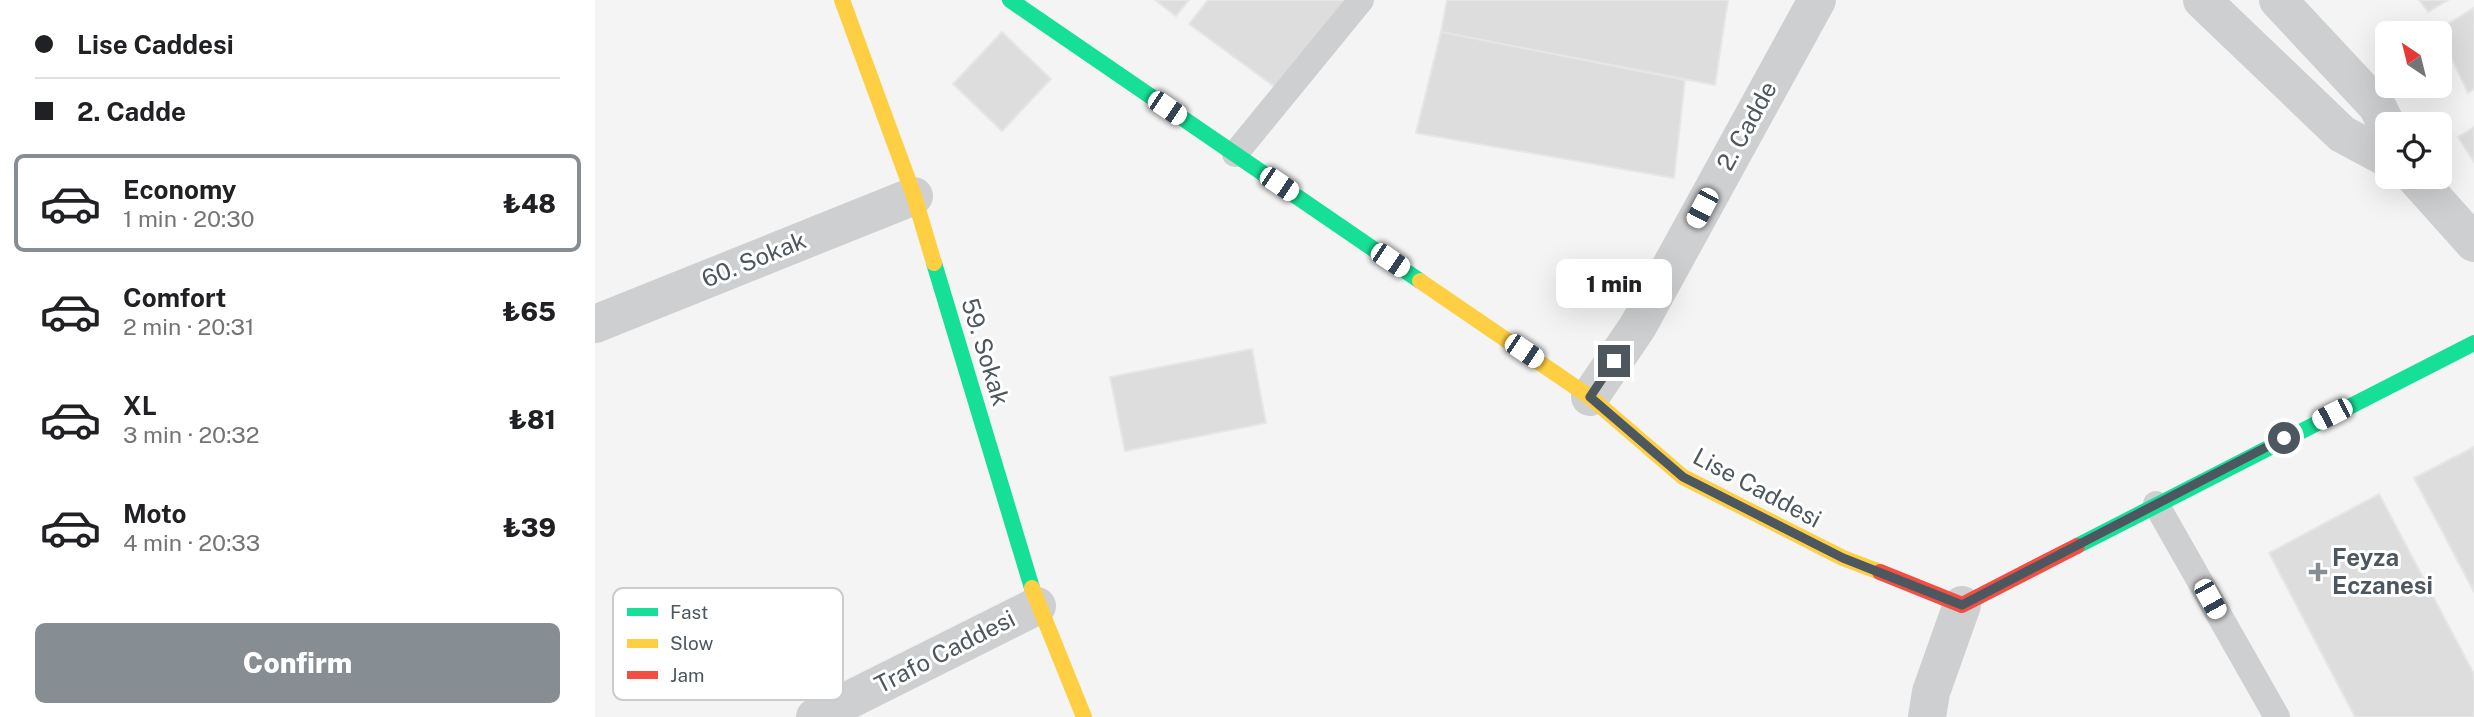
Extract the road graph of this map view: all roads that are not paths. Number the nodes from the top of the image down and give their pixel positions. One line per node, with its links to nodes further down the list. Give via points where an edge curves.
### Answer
1 (842, 0): 11 (street, 59. Sokak)
2 (1010, 0): 9 (street, Lise Caddesi)
3 (1361, 0): 9 (lane)
4 (1817, 0): 15 (street, 2. Cadde, via 1639,326)
5 (2202, 0): 8 (street, via 2343,134)
6 (2290, 6): 7 (street)
7 (2380, 112)
8 (2375, 151)
9 (1235, 154): 15 (street, Lise Caddesi)
10 (2427, 189): 12 (street)
11 (914, 196): 13 (street, 60. Sokak); 18 (street, 59. Sokak)
12 (2474, 243)
13 (595, 324)
14 (2474, 343): 16 (street)
15 (1590, 397): 17 (street, Lise Caddesi, via 1683,477 1843,558)
16 (2156, 504): 17 (street); 22 (lane)
17 (1962, 605): 21 (street, via 1931,692)
18 (1037, 606): 19 (street, Trafo Caddesi); 20 (street, 59. Sokak)
19 (815, 717)
20 (1084, 717)
21 (1927, 717)
22 (2277, 717)

